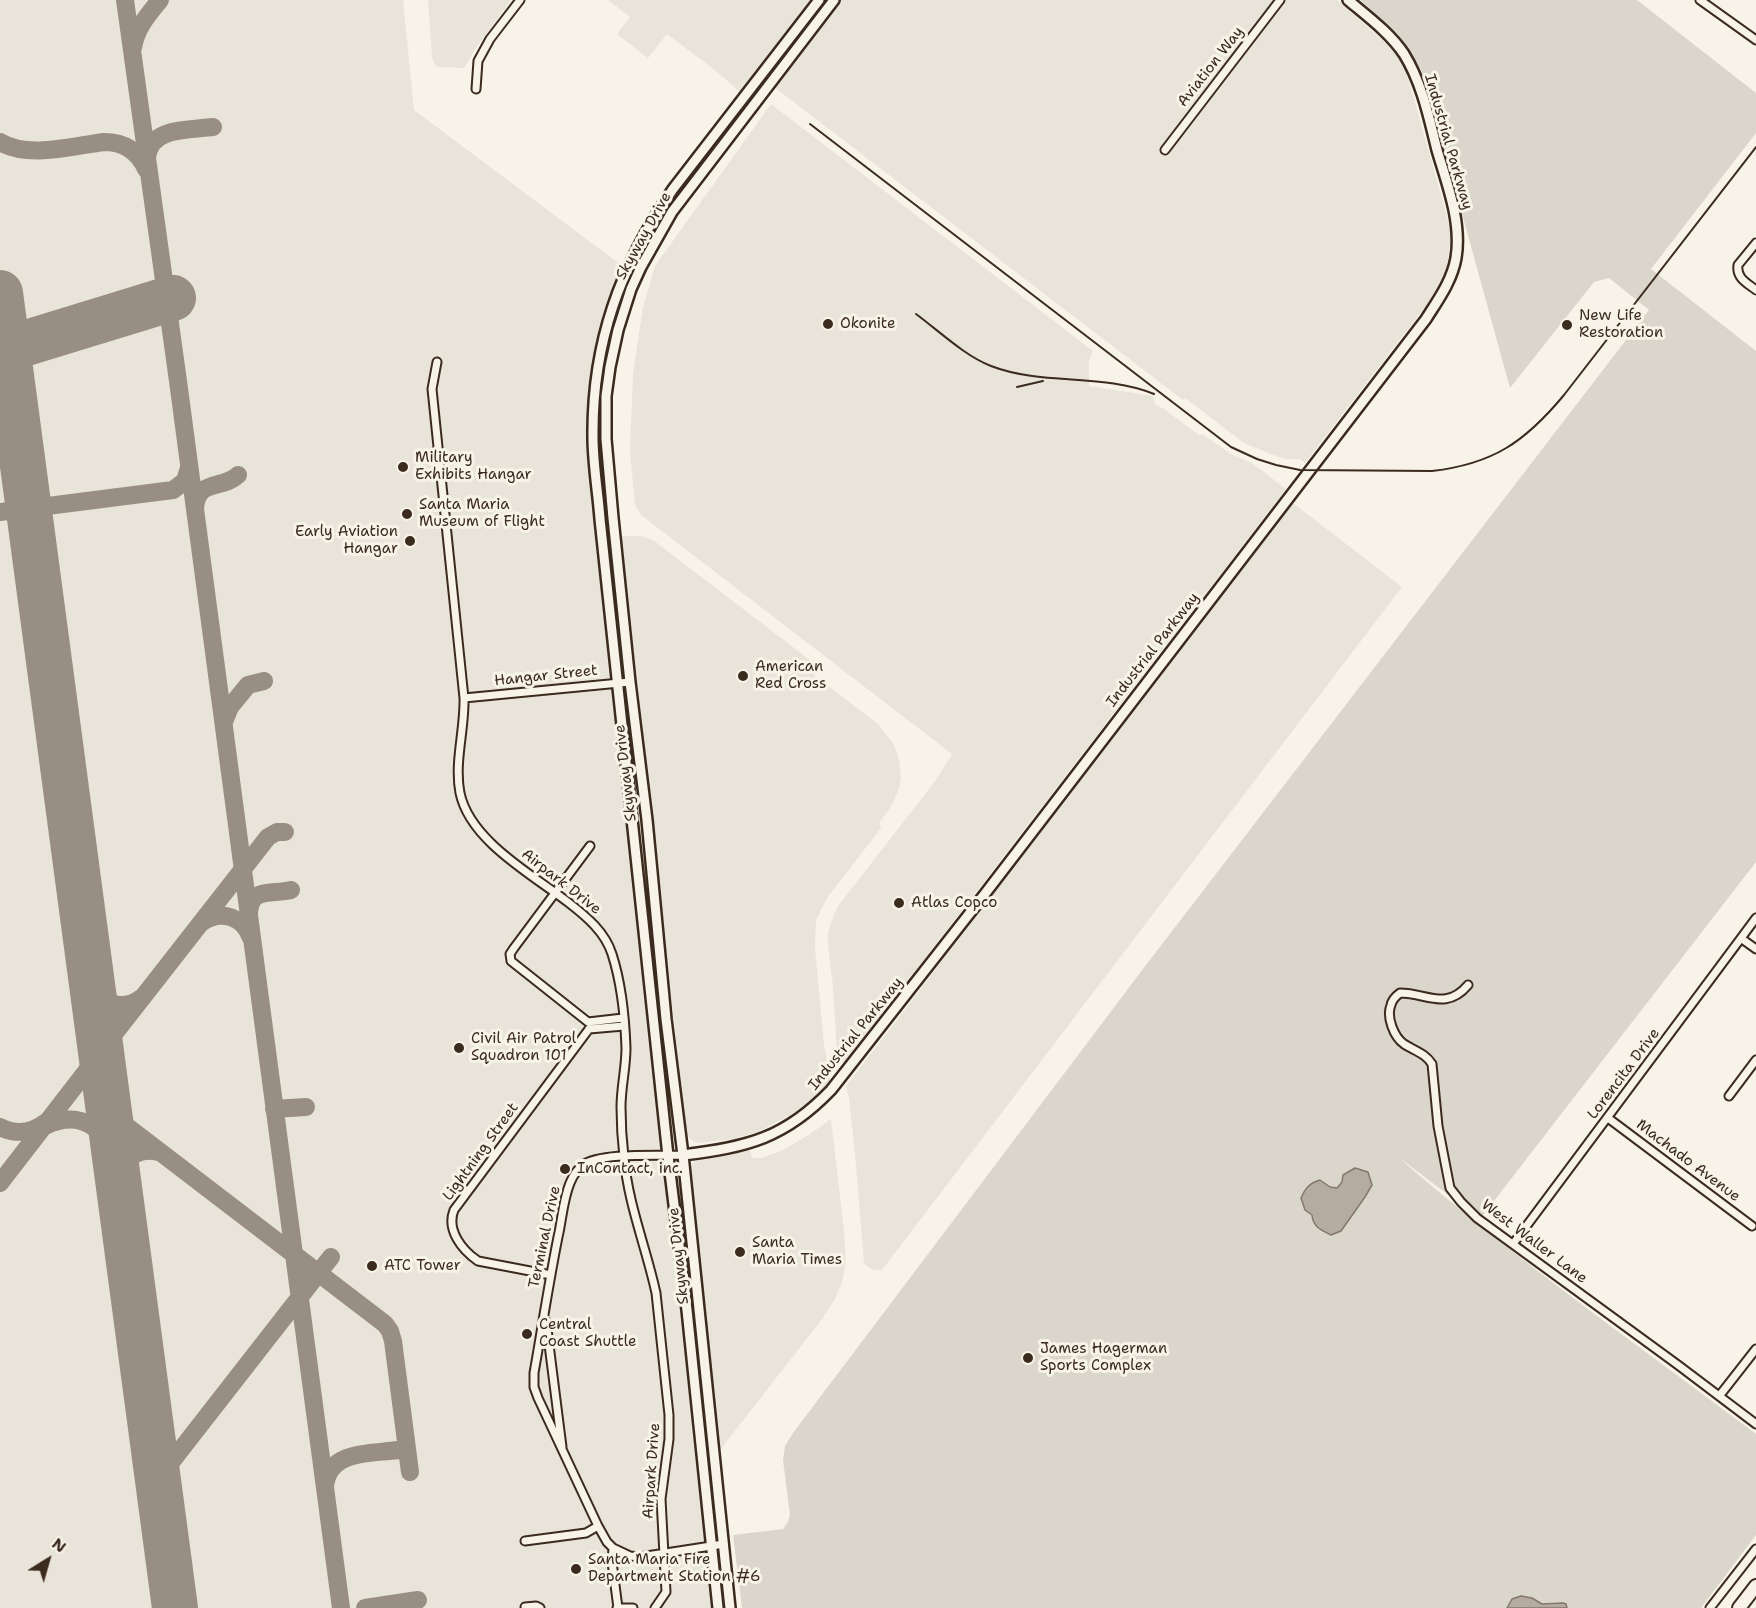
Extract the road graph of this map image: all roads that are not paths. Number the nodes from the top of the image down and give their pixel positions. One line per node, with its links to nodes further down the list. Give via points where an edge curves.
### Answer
1 (520, 0): 8 (street, via 478,61)
2 (819, 0): 14 (main road, Skyway Drive, via 653,218 635,250 609,316 594,394 593,438)
3 (834, 0): 13 (main road, Skyway Drive, via 672,212 641,267 618,330 606,396 606,438)
4 (1280, 0): 9 (street, Aviation Way)
5 (1348, 0): 27 (main road, Industrial Parkway, via 1403,53 1426,109 1455,218 1456,257 1445,289 1426,319 831,1090 801,1119 760,1140)
6 (1704, 1): 7 (street)
7 (1756, 40)
8 (476, 89)
9 (1165, 150)
10 (1756, 243): 11 (street, via 1738,265 1741,278)
11 (1756, 290)
12 (438, 362): 15 (street, Airpark Drive, via 432,389)
13 (630, 682): 14 (street, Hangar Street); 27 (main road, Skyway Drive)
14 (618, 683): 15 (street, Hangar Street); 28 (main road, Skyway Drive)
15 (464, 698): 17 (street, Airpark Drive, via 458,771 467,811 488,841)
16 (590, 846): 17 (street)
17 (555, 892): 22 (street, Airpark Drive, via 587,917 609,945); 23 (street, via 510,954 511,961)
18 (1756, 918): 19 (street, Lorencita Drive)
19 (1742, 939): 20 (street); 26 (street, Lorencita Drive)
20 (1756, 950)
21 (1468, 986): 31 (street, West Waller Lane, via 1453,998 1445,999 1400,993 1389,1007 1391,1023 1397,1038 1432,1064 1450,1188 1477,1218)
22 (624, 1022): 23 (street); 29 (street, Airpark Drive)
23 (589, 1025): 32 (street, Lightning Street, via 452,1216 458,1242 478,1261)
24 (1756, 1060): 25 (street)
25 (1729, 1095)
26 (1608, 1118): 30 (street, Machado Avenue); 31 (street, Lorencita Drive)
27 (683, 1155): 28 (street, Terminal Drive); 40 (main road, Skyway Drive)
28 (668, 1156): 29 (street, Terminal Drive); 41 (main road, Skyway Drive)
29 (624, 1157): 32 (street, Terminal Drive, via 593,1160 575,1172); 44 (street, Airpark Drive, via 631,1204 656,1293 669,1415 661,1499)
30 (1752, 1226)
31 (1513, 1244): 35 (street, West Waller Lane)
32 (551, 1275): 33 (street, Terminal Drive)
33 (545, 1313): 37 (street, Terminal Drive); 37 (street, Terminal Drive, via 534,1387)
34 (1756, 1349): 35 (street)
35 (1720, 1395): 36 (street, West Waller Lane)
36 (1756, 1424)
37 (563, 1454): 38 (street, Terminal Drive)
38 (598, 1526): 39 (street, via 586,1533); 42 (street, Terminal Drive)
39 (525, 1541)
40 (724, 1544): 41 (street); 52 (main road, Skyway Drive)
41 (711, 1546): 44 (street); 51 (main road, Skyway Drive)
42 (613, 1548): 44 (street, via 640,1557); 48 (street)
43 (1756, 1549): 53 (street)
44 (664, 1553): 50 (street, Airpark Drive, via 666,1592)
45 (1756, 1586): 54 (highway)
46 (525, 1607): 47 (street)
47 (540, 1608)
48 (618, 1608): 49 (street)
49 (633, 1608)
50 (654, 1608)
51 (718, 1608)
52 (730, 1608)
53 (1710, 1608)
54 (1739, 1608)

